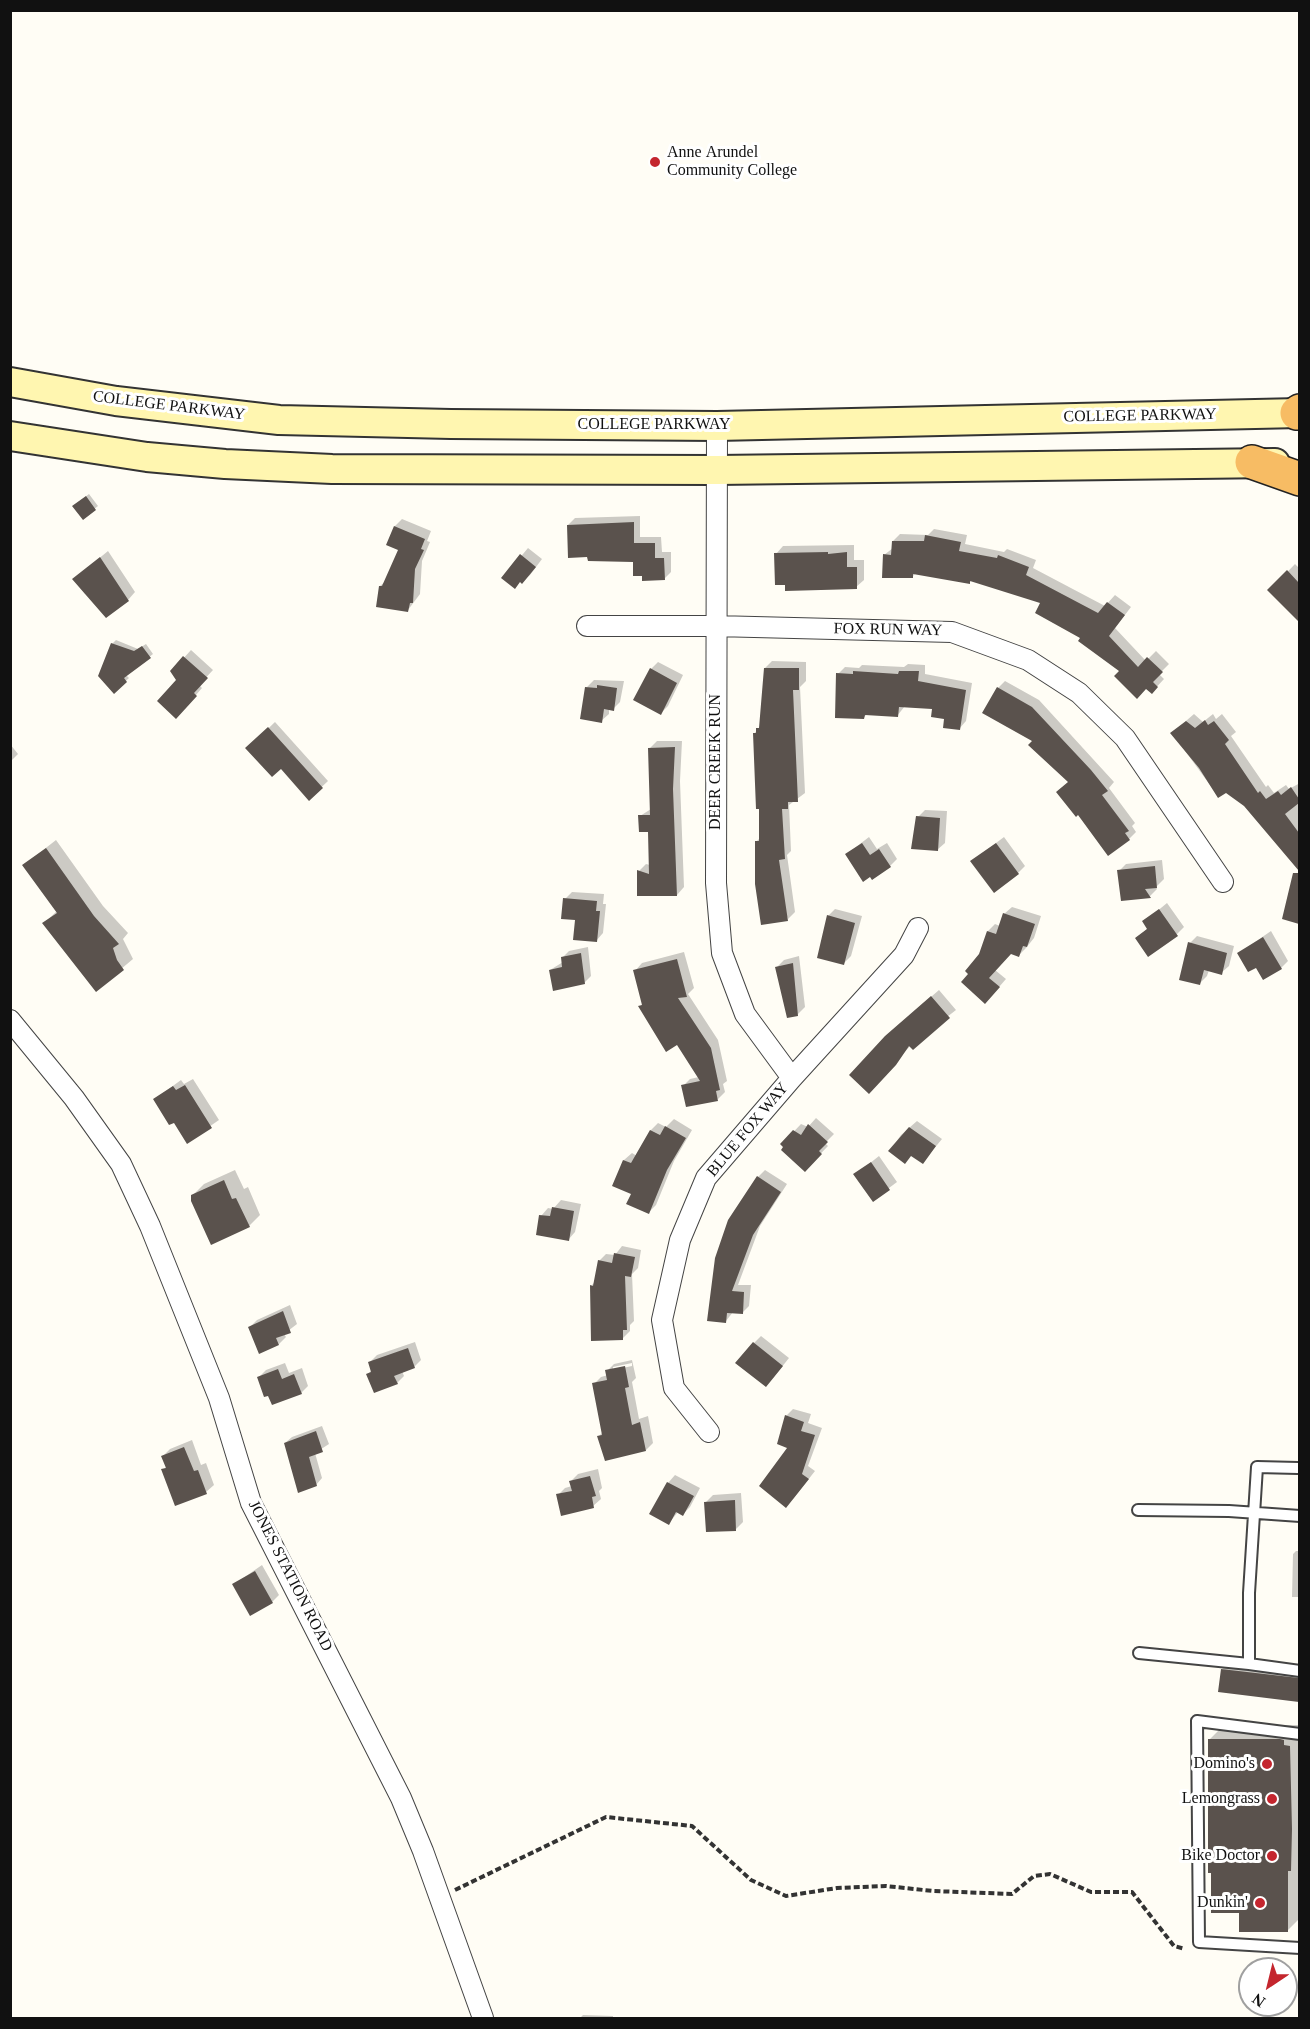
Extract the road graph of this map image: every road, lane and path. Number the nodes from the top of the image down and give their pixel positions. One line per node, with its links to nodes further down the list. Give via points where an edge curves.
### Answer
1 (10, 364): 3 (main road)
2 (10, 382): 3 (main road, COLLEGE PARKWAY)
3 (116, 401): 5 (main road, COLLEGE PARKWAY, via 279,420)
4 (1298, 412): 5 (main road, COLLEGE PARKWAY)
5 (717, 426): 9 (street, DEER CREEK RUN)
6 (10, 436): 9 (main road, via 147,457 237,465 332,469)
7 (1252, 462): 8 (main road); 9 (main road); 10 (highway)
8 (1299, 463)
9 (717, 470): 12 (street, DEER CREEK RUN)
10 (1299, 479)
11 (587, 626): 12 (street, FOX RUN WAY)
12 (715, 626): 13 (street, FOX RUN WAY, via 952,632 1028,660 1079,693 1125,738); 16 (street, DEER CREEK RUN, via 716,884 722,953 745,1014)
13 (1223, 882)
14 (918, 928): 16 (street, BLUE FOX WAY, via 904,955)
15 (10, 1020): 26 (street, JONES STATION ROAD, via 74,1098 121,1164 219,1398 251,1503 401,1798)
16 (792, 1078): 17 (street, BLUE FOX WAY, via 706,1178 675,1252 662,1320 674,1388)
17 (709, 1432)
18 (1298, 1468): 20 (lane, via 1257,1467)
19 (1138, 1510): 20 (lane)
20 (1254, 1513): 21 (lane); 23 (lane)
21 (1299, 1516)
22 (1138, 1653): 23 (lane)
23 (1249, 1664): 24 (lane)
24 (1299, 1671)
25 (1299, 1734): 27 (lane, via 1197,1721)
26 (440, 1897): 27 (path, via 606,1817 692,1826 751,1880 786,1896 886,1886 1012,1894 1034,1876 1050,1874 1091,1892 1132,1892 1174,1946 1186,1950); 29 (street, JONES STATION ROAD)
27 (1199, 1942): 28 (lane)
28 (1299, 1948)
29 (483, 2019)

